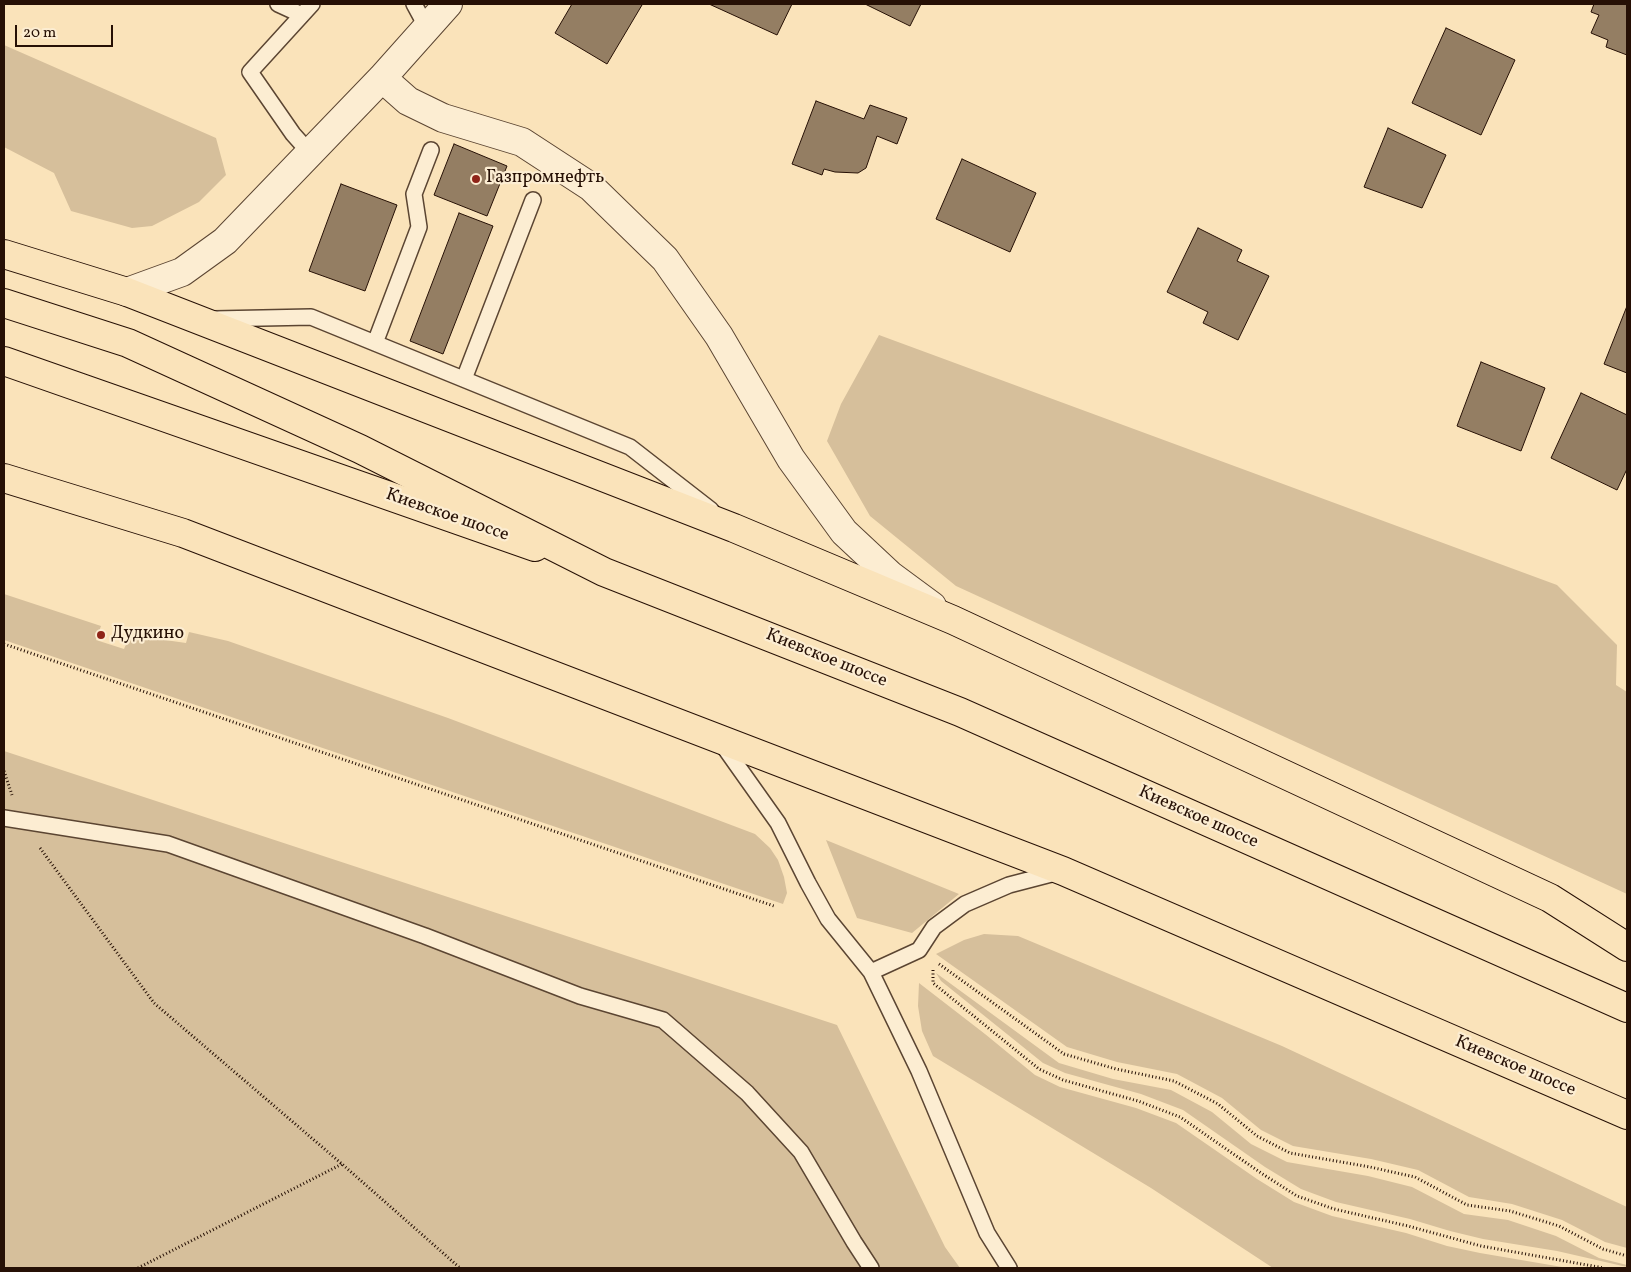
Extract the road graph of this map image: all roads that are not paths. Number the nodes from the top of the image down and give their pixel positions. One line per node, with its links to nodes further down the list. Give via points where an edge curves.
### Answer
1 (278, 4): 4 (lane)
2 (414, 4): 5 (lane)
3 (448, 4): 5 (street)
4 (307, 9): 8 (lane, via 250,72)
5 (427, 28): 6 (street)
6 (382, 78): 8 (street); 20 (street, via 408,101 443,118 522,142 592,187 666,259 719,336 791,459 844,532 890,575)
7 (431, 150): 14 (lane, via 414,194 419,227)
8 (310, 153): 11 (street, via 225,241 182,272)
9 (533, 200): 16 (lane)
10 (4, 254): 11 (main road)
11 (127, 292): 13 (main road)
12 (4, 303): 19 (main road, via 128,343 360,449)
13 (198, 319): 14 (lane, via 311,317); 18 (main road)
14 (375, 343): 16 (lane)
15 (4, 361): 19 (main road, Киевское шоссе)
16 (464, 379): 18 (lane, via 630,447)
17 (4, 478): 21 (main road, Киевское шоссе, via 184,533)
18 (734, 528): 20 (main road)
19 (604, 572): 26 (main road, Киевское шоссе, via 960,712)
20 (953, 620): 24 (main road, via 1550,898)
21 (718, 738): 23 (main road, Киевское шоссе); 25 (lane, via 778,823 828,919)
22 (4, 818): 28 (lane, via 168,844 425,936 580,996 663,1020 747,1093 801,1152)
23 (1063, 871): 25 (lane, via 1009,885 965,904 934,926 919,950); 27 (main road, Киевское шоссе)
24 (1627, 947)
25 (871, 972): 29 (lane, via 919,1071 987,1233)
26 (1627, 1008)
27 (1627, 1115)
28 (871, 1268)
29 (1009, 1268)

